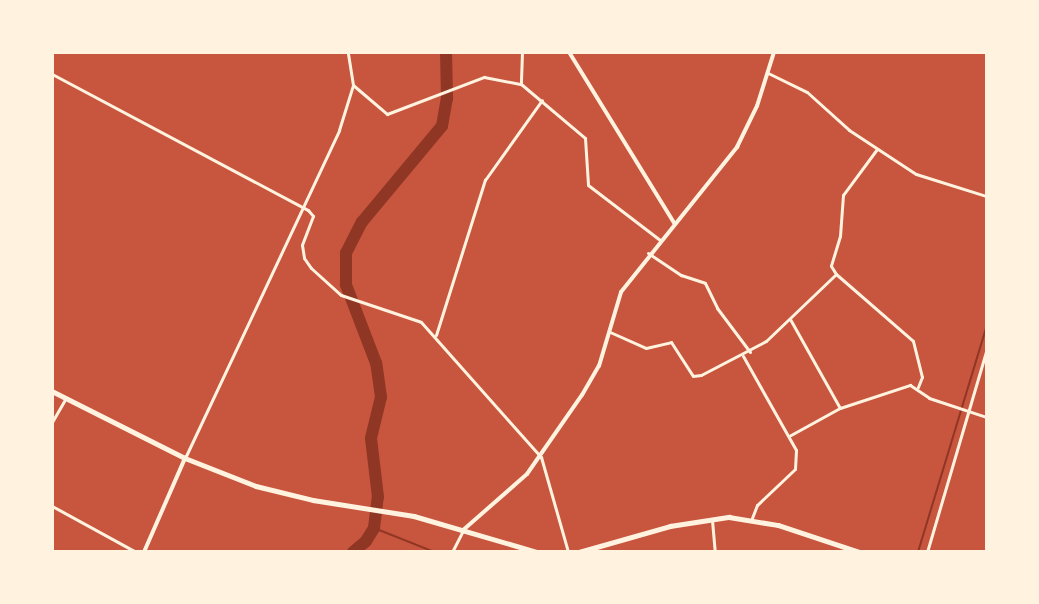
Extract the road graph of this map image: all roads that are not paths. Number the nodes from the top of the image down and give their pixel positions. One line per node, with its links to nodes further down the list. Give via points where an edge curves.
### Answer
1 (348, 52): 8 (street)
2 (522, 52): 7 (street)
3 (569, 52): 13 (street)
4 (774, 52): 5 (street)
5 (768, 73): 10 (street, via 818,100 849,130); 13 (street, via 737,147)
6 (52, 74): 12 (street)
7 (521, 84): 8 (street, via 484,77 387,114); 9 (street)
8 (353, 85): 12 (street, via 339,130)
9 (542, 100): 14 (street, via 585,138 588,185); 19 (street, via 485,180)
10 (877, 149): 11 (street, via 916,174); 16 (street, via 843,195 840,236 831,266)
11 (987, 196)
12 (303, 208): 19 (street, via 312,216 302,245 304,258 341,295 405,315); 32 (street)
13 (674, 223): 14 (street)
14 (660, 240): 15 (street)
15 (648, 253): 18 (street, via 621,292); 21 (street, via 681,274 705,283)
16 (836, 274): 17 (street); 23 (street, via 913,341 922,377)
17 (790, 319): 21 (street); 26 (street)
18 (609, 332): 22 (street, via 646,348 671,342 693,376); 31 (street, via 595,375)
19 (436, 335): 31 (street)
20 (987, 351): 27 (street)
21 (750, 352): 22 (street)
22 (742, 356): 30 (street)
23 (918, 387): 26 (street, via 910,385); 27 (street, via 929,398)
24 (52, 391): 25 (main road)
25 (66, 398): 29 (street); 32 (main road)
26 (840, 408): 30 (street)
27 (969, 411): 28 (street); 45 (street)
28 (987, 417)
29 (52, 422)
30 (789, 436): 35 (street, via 796,450 795,469 757,505)
31 (541, 457): 36 (street); 41 (street)
32 (185, 458): 36 (main road, via 283,494 383,511); 38 (street)
33 (52, 506): 37 (street)
34 (712, 518): 35 (main road); 42 (main road); 43 (street)
35 (752, 518): 44 (main road)
36 (462, 531): 39 (street); 40 (main road)
37 (136, 552)
38 (144, 552)
39 (452, 552)
40 (537, 552)
41 (568, 552)
42 (579, 552)
43 (715, 552)
44 (859, 552)
45 (927, 552)

